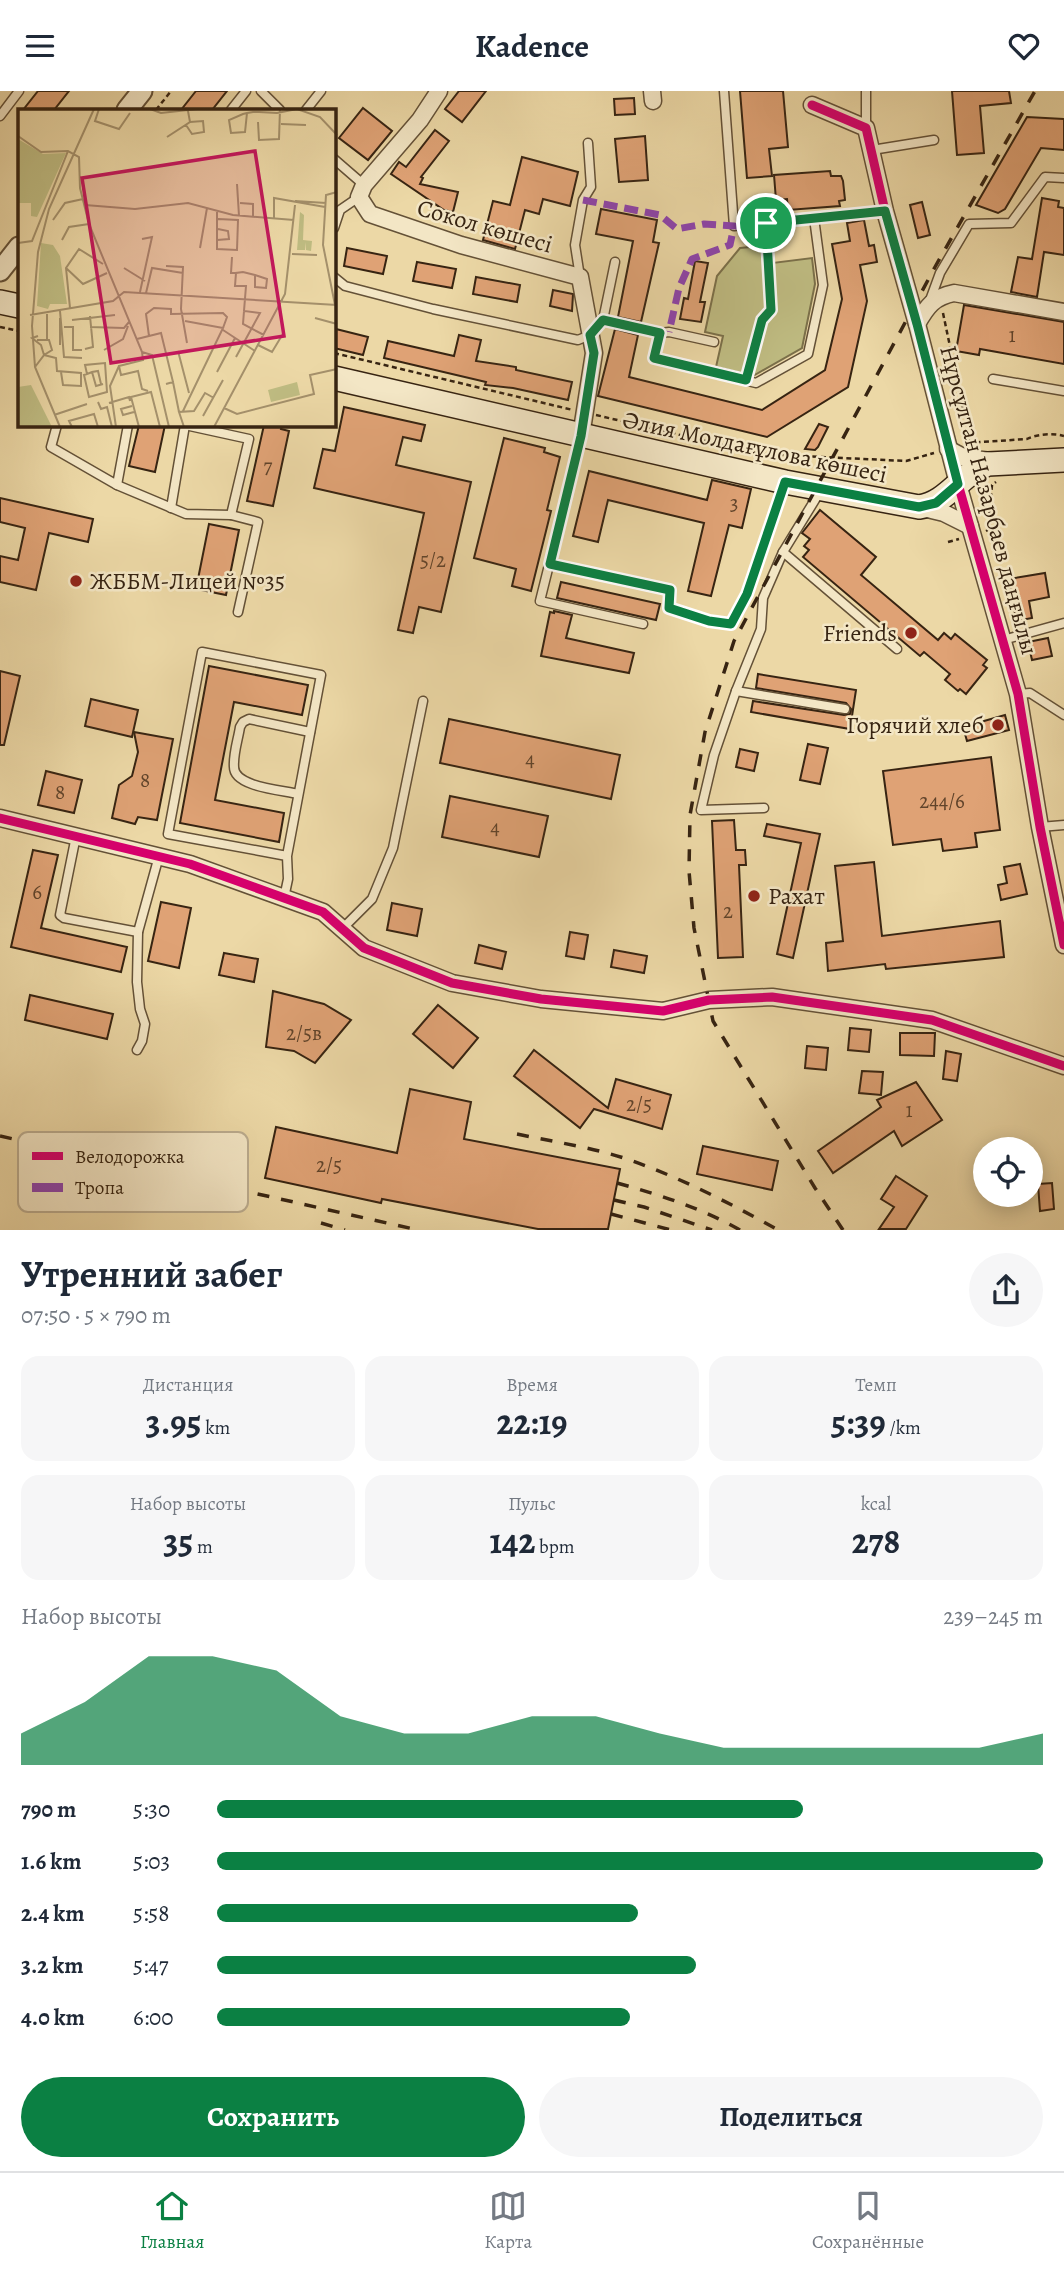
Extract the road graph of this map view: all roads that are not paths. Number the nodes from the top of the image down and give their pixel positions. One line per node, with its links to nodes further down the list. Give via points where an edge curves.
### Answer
1 (19, 91): 14 (lane)
2 (142, 91): 10 (street)
3 (246, 91): 11 (lane)
4 (261, 91): 12 (lane)
5 (321, 91): 13 (lane)
6 (439, 91): 21 (street)
7 (724, 91): 23 (lane, via 734,226)
8 (866, 91): 15 (lane)
9 (812, 105): 15 (street)
10 (128, 109)
11 (232, 109)
12 (279, 109)
13 (307, 109)
14 (0, 116)
15 (866, 128): 18 (street, Нұрсұлтан Назарбаев даңғылы)
16 (934, 140): 18 (lane)
17 (588, 143): 28 (lane, via 590,187 583,200 575,246)
18 (872, 150): 22 (street, Нұрсұлтан Назарбаев даңғылы)
19 (336, 161): 21 (lane)
20 (1064, 179): 30 (lane, via 1045,177 1011,223 969,224 940,273)
21 (362, 191): 24 (lane, via 340,210); 28 (street, Сокол көшесі, via 370,214 461,245)
22 (885, 211): 23 (lane); 35 (street, Нұрсұлтан Назарбаев даңғылы)
23 (814, 218): 36 (lane, via 823,285 808,354 755,383 654,358)
24 (336, 222)
25 (18, 248): 27 (street)
26 (615, 262): 34 (lane)
27 (0, 271)
28 (580, 277): 37 (street, Сокол көшесі)
29 (336, 279): 37 (lane, via 345,286 433,309 578,340)
30 (933, 300): 33 (street, via 954,293); 35 (street)
31 (0, 302): 32 (main road)
32 (18, 306)
33 (1064, 312)
34 (603, 320): 36 (lane); 37 (lane)
35 (917, 324): 47 (street, Нұрсұлтан Назарбаев даңғылы)
36 (660, 333): 38 (lane)
37 (590, 335): 46 (street, Сокол көшесі, via 594,353)
38 (714, 342)
39 (336, 378): 46 (main road, Әлия Молдағұлова көшесі)
40 (993, 379): 41 (lane)
41 (1064, 391)
42 (56, 427): 52 (lane, via 51,447)
43 (128, 427): 52 (lane)
44 (185, 427): 55 (lane)
45 (194, 427): 56 (lane, via 249,439)
46 (581, 436): 50 (main road, Әлия Молдағұлова көшесі); 59 (lane)
47 (948, 449): 48 (street, via 965,458); 51 (street, Нұрсұлтан Назарбаев даңғылы)
48 (996, 451): 49 (main road); 51 (main road)
49 (1064, 460)
50 (785, 482): 53 (main road, Әлия Молдағұлова көшесі); 59 (lane, via 747,594 731,624 669,608 670,590)
51 (958, 484): 54 (main road, via 936,503); 57 (street, Нұрсұлтан Назарбаев даңғылы)
52 (117, 485): 55 (lane)
53 (821, 490): 54 (main road, Әлия Молдағұлова көшесі); 58 (lane)
54 (919, 507): 57 (street, via 944,513)
55 (171, 508): 56 (lane, via 186,514)
56 (231, 515): 60 (lane, via 258,522)
57 (971, 530): 63 (street, Нұрсұлтан Назарбаев даңғылы)
58 (783, 552): 64 (lane); 65 (lane, via 763,598 761,628)
59 (550, 564): 62 (lane, via 540,601)
60 (238, 612)
61 (1064, 623): 63 (lane)
62 (643, 624)
63 (1003, 640): 66 (street, Нұрсұлтан Назарбаев даңғылы)
64 (897, 649)
65 (736, 691): 68 (lane); 72 (lane, via 701,810)
66 (1018, 694): 69 (lane, via 1030,693); 75 (street, Нұрсұлтан Назарбаев даңғылы)
67 (423, 701): 80 (lane, via 393,848 372,899)
68 (845, 709)
69 (1064, 715)
70 (310, 731): 71 (lane); 71 (lane, via 249,719 240,727 233,768 236,775 244,782); 78 (lane, via 321,675 202,652 168,834)
71 (298, 794): 78 (lane)
72 (764, 808)
73 (0, 818): 76 (street)
74 (1064, 825): 75 (lane)
75 (1040, 827): 82 (street, Нұрсұлтан Назарбаев даңғылы)
76 (76, 837): 77 (street); 81 (lane, via 60,915)
77 (159, 856): 79 (street); 81 (lane)
78 (287, 856): 79 (lane)
79 (284, 899): 80 (street, via 323,912)
80 (342, 929): 84 (street, via 364,948 452,983 541,999 663,1011 709,1000 772,997 932,1020)
81 (138, 932): 83 (lane, via 137,982 145,1024)
82 (1064, 945)
83 (136, 1050)
84 (1064, 1066)

